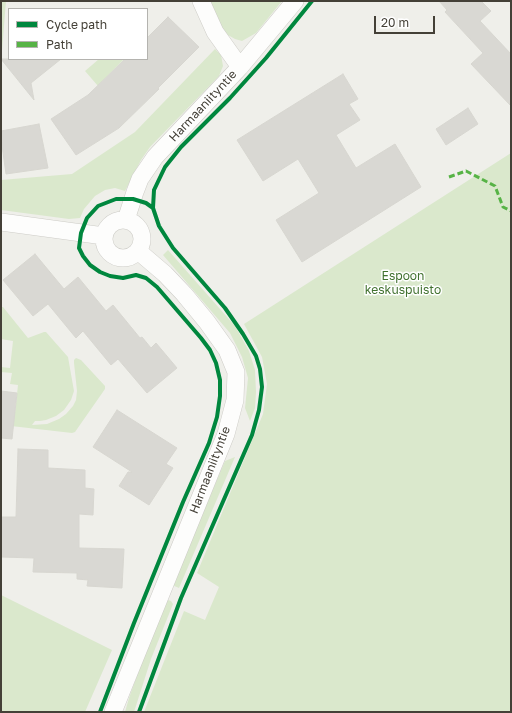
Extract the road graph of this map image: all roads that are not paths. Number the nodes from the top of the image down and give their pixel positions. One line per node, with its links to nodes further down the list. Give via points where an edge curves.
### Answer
1 (201, 1): 3 (street, via 215,32)
2 (295, 1): 3 (street, Harmaaniityntie)
3 (240, 67): 4 (street, Harmaaniityntie, via 155,157 140,179)
4 (126, 220): 6 (street, via 113,222); 7 (street, via 137,225 142,234)
5 (1, 222): 6 (street)
6 (104, 236): 7 (street, via 106,249 114,257 126,258)
7 (138, 251): 8 (street, Harmaaniityntie, via 184,294 227,350 236,372 236,400 226,434)
8 (113, 712)

